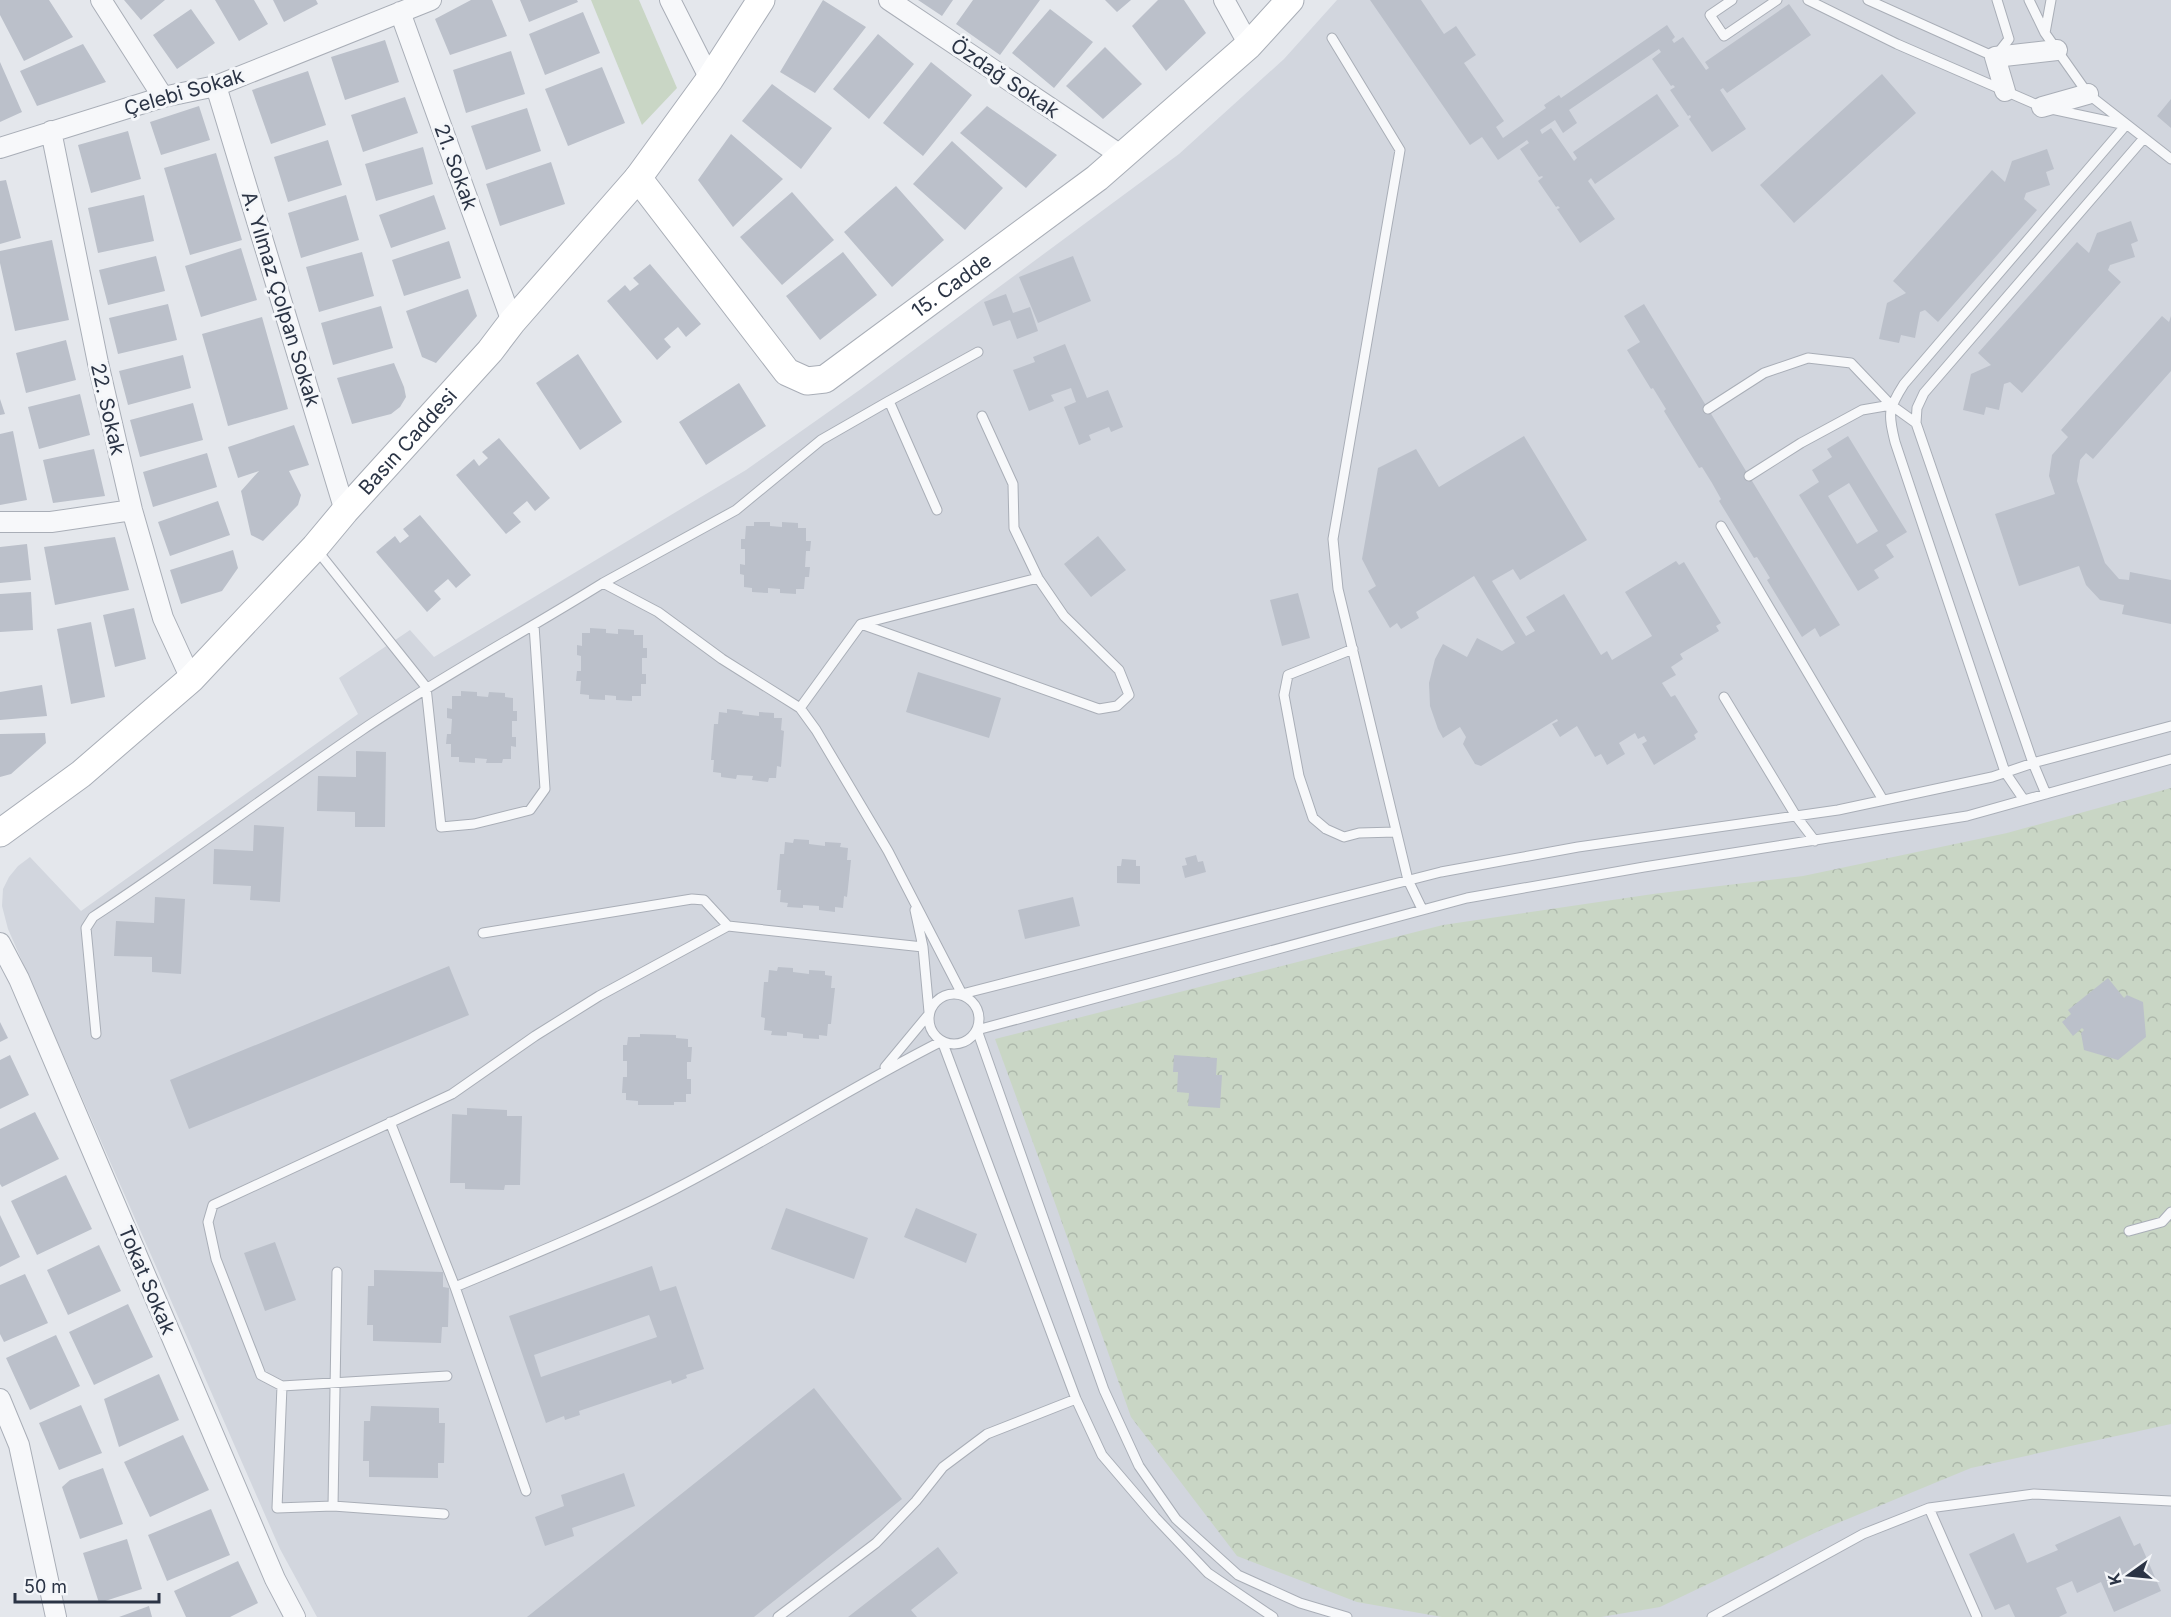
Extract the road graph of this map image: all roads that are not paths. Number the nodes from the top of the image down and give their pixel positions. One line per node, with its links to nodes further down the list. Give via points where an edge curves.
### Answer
1 (102, 0): 25 (street)
2 (431, 0): 15 (street, Çelebi Sokak)
3 (670, 0): 21 (street)
4 (761, 0): 21 (street, Basın Caddesi)
5 (889, 0): 31 (street, Özdağ Sokak)
6 (1224, 0): 18 (street)
7 (1290, 0): 18 (street, 15. Cadde)
8 (1732, 0): 9 (lane, via 1710,15 1724,36)
9 (1778, 0)
10 (1808, 0): 23 (lane)
11 (1868, 0): 20 (lane)
12 (1997, 0): 20 (lane, via 2009,39)
13 (2029, 0): 16 (lane)
14 (2051, 0): 16 (lane)
15 (400, 12): 22 (street, Çelebi Sokak); 34 (street, 21. Sokak)
16 (2044, 33): 19 (lane)
17 (1332, 38): 52 (lane, via 1400,150 1333,539 1338,589)
18 (1249, 45): 31 (street, 15. Cadde)
19 (2056, 50): 20 (street); 24 (lane)
20 (1995, 57): 23 (street)
21 (710, 79): 33 (street, Basın Caddesi)
22 (216, 86): 25 (street, Çelebi Sokak); 44 (street, A. Yılmaz Çolpan Sokak)
23 (2005, 91): 26 (lane)
24 (2088, 94): 26 (street); 27 (lane)
25 (163, 97): 28 (street, Çelebi Sokak)
26 (2042, 107): 27 (lane)
27 (2126, 125): 29 (lane); 37 (lane, via 1904,384)
28 (51, 131): 30 (street, Çelebi Sokak); 42 (street, 22. Sokak)
29 (2144, 138): 32 (lane); 40 (lane, via 1924,393)
30 (0, 148)
31 (1122, 156): 33 (street, 15. Cadde, via 844,366 825,379 807,381 787,372)
32 (2171, 159)
33 (638, 178): 34 (street, Basın Caddesi)
34 (512, 322): 44 (street, Basın Caddesi)
35 (978, 352): 36 (lane)
36 (889, 401): 43 (lane); 49 (lane, via 821,440 736,510)
37 (1891, 405): 38 (lane, via 1851,363 1808,358 1764,372); 40 (lane); 41 (lane, via 1862,411); 60 (lane, via 1895,441)
38 (1708, 409)
39 (981, 416): 48 (lane, via 1013,484 1014,528)
40 (1916, 423): 59 (lane)
41 (1749, 476)
42 (132, 510): 45 (street, via 51,522); 53 (street, 22. Sokak, via 163,618)
43 (938, 510)
44 (345, 511): 47 (street, Basın Caddesi)
45 (0, 522)
46 (1721, 526): 62 (lane)
47 (315, 548): 53 (street, Basın Caddesi); 54 (lane)
48 (1038, 578): 50 (lane); 50 (lane, via 1064,616 1119,670 1129,695 1117,706 1099,709)
49 (603, 583): 51 (lane); 56 (lane, via 658,612 722,659)
50 (861, 624): 56 (lane)
51 (534, 625): 54 (lane); 54 (lane, via 545,789 530,810 474,824 441,827)
52 (1353, 649): 65 (lane); 65 (lane, via 1288,675 1284,695 1299,776 1313,819 1326,830 1344,837)
53 (191, 679): 66 (street, Basın Caddesi, via 81,774)
54 (426, 687): 78 (lane, via 93,917 86,928)
55 (1724, 697): 64 (lane)
56 (800, 708): 69 (lane)
57 (2171, 726): 59 (lane)
58 (2171, 759): 61 (lane)
59 (2033, 763): 60 (lane); 61 (lane)
60 (2005, 772): 62 (lane); 63 (lane)
61 (2046, 794): 63 (lane)
62 (1883, 800): 64 (lane)
63 (2024, 800): 67 (lane, via 1967,816)
64 (1796, 816): 67 (lane); 68 (lane, via 1578,847)
65 (1396, 832): 68 (lane)
66 (0, 833)
67 (1815, 841): 70 (lane, via 1632,869)
68 (1408, 880): 70 (lane); 75 (lane)
69 (913, 898): 74 (lane); 75 (lane)
70 (1422, 909): 77 (lane)
71 (728, 926): 72 (lane, via 704,900 692,898); 74 (lane); 81 (lane, via 598,996 452,1094)
72 (483, 933)
73 (0, 943): 98 (street, Tokat Sokak, via 19,979 274,1579)
74 (922, 946): 76 (lane)
75 (962, 994): 76 (lane, via 938,999); 77 (lane, via 976,1005)
76 (929, 1013): 79 (lane, via 931,1030); 80 (lane)
77 (977, 1030): 79 (lane, via 965,1041); 101 (lane, via 1104,1390 1139,1466 1176,1519 1238,1575 1300,1603)
78 (96, 1034)
79 (942, 1041): 80 (lane); 90 (lane)
80 (882, 1072): 85 (lane, via 603,1225)
81 (390, 1122): 85 (lane); 88 (lane, via 213,1205 208,1222 216,1259 261,1375)
82 (2171, 1212): 83 (lane, via 2162,1222)
83 (2129, 1231)
84 (337, 1272): 87 (lane)
85 (455, 1287): 92 (lane)
86 (447, 1376): 87 (lane)
87 (334, 1383): 88 (lane); 94 (lane)
88 (282, 1386): 94 (lane, via 277,1508)
89 (0, 1399): 91 (street)
90 (1076, 1399): 99 (lane, via 987,1434 943,1467 876,1544); 100 (lane, via 1102,1455 1155,1516 1208,1573)
91 (6, 1431): 97 (street, via 20,1445)
92 (526, 1491)
93 (2171, 1501): 95 (lane, via 2034,1494)
94 (333, 1506): 96 (lane)
95 (1929, 1508): 102 (lane, via 1863,1534); 103 (lane)
96 (444, 1514)
97 (56, 1617)
98 (295, 1617)
99 (778, 1617)
100 (1273, 1617)
101 (1347, 1617)
102 (1712, 1617)
103 (1977, 1617)

